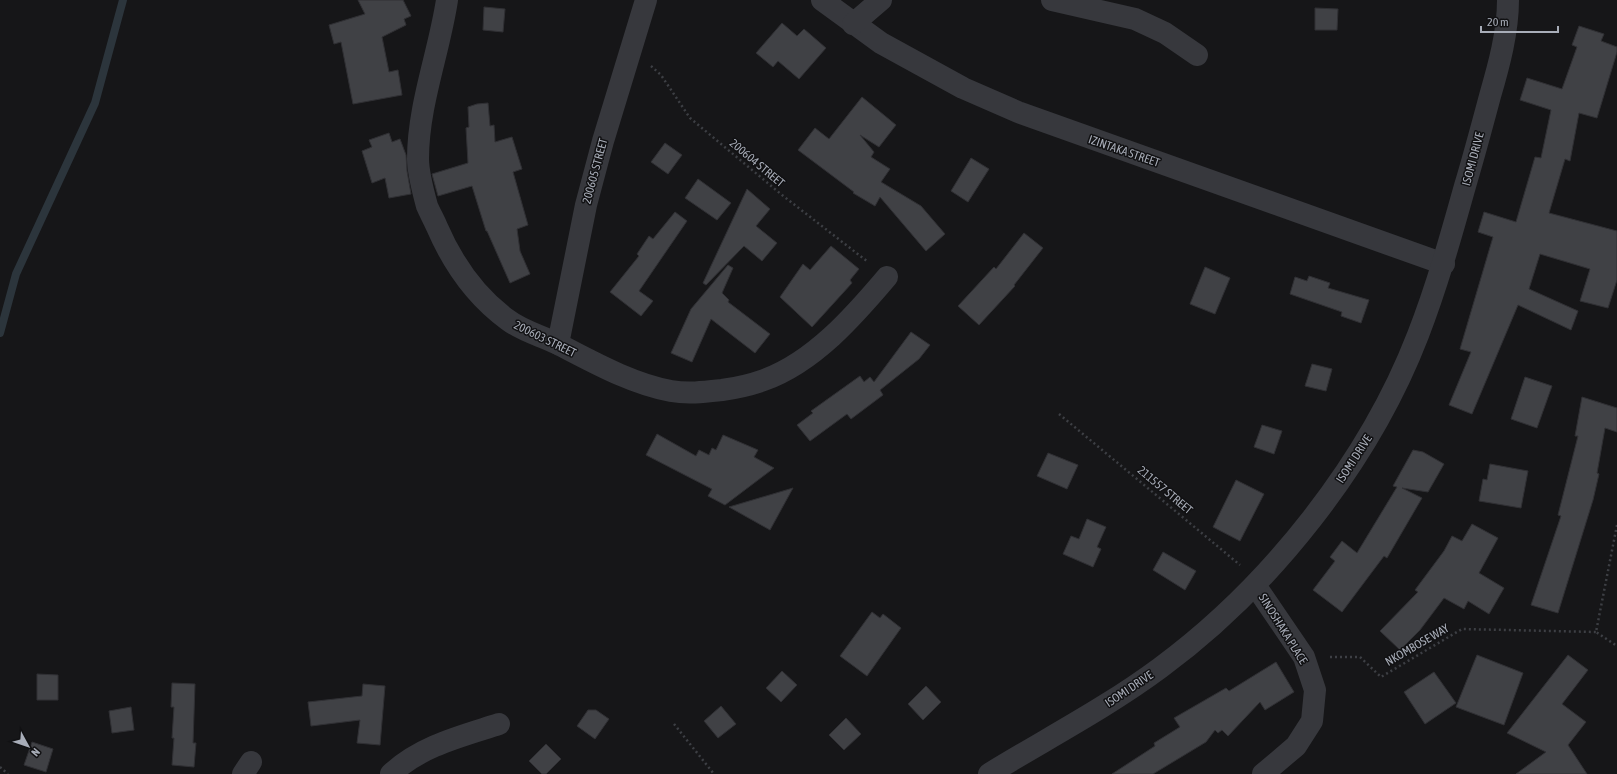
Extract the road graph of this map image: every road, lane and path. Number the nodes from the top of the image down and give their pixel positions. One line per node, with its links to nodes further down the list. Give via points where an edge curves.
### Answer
1 (447, 0): 12 (street, 200603 STREET, via 420,128 418,161 427,206 446,249 482,299 509,322)
2 (646, 0): 8 (street, 200605 STREET)
3 (822, 0): 7 (street, IZINTAKA STREET)
4 (881, 0): 7 (street)
5 (1052, 0): 9 (street, via 1135,19 1165,33)
6 (1508, 0): 10 (street, ISOMI DRIVE, via 1500,62)
7 (853, 24): 10 (street, IZINTAKA STREET, via 881,44 956,85 1018,112)
8 (631, 48): 11 (path, 200604 STREET, via 660,76 690,118 782,195); 12 (street, 200605 STREET, via 586,205)
9 (1197, 55)
10 (1444, 264): 15 (street, ISOMI DRIVE, via 1418,337 1368,437 1307,524)
11 (887, 277): 12 (street, 200603 STREET, via 858,311 821,345 793,366 765,380 738,387 695,394 670,391 631,379)
12 (558, 344)
13 (1059, 414): 15 (path, 211557 STREET, via 1231,557)
14 (1617, 525): 16 (path)
15 (1255, 584): 18 (street, SINOSHAKA PLACE); 25 (street, ISOMI DRIVE, via 1210,628 1160,668 1100,708)
16 (1596, 632): 17 (path); 18 (path, NKOMBOSE WAY, via 1462,629 1381,677 1360,657)
17 (1617, 646)
18 (1304, 657): 26 (street, SINOSHAKA PLACE, via 1315,690 1312,721 1296,746)
19 (499, 724): 23 (street, via 424,750)
20 (674, 724): 24 (path)
21 (0, 767): 22 (path)
22 (8, 774)
23 (391, 774)
24 (714, 774)
25 (989, 774)
26 (1263, 774)

